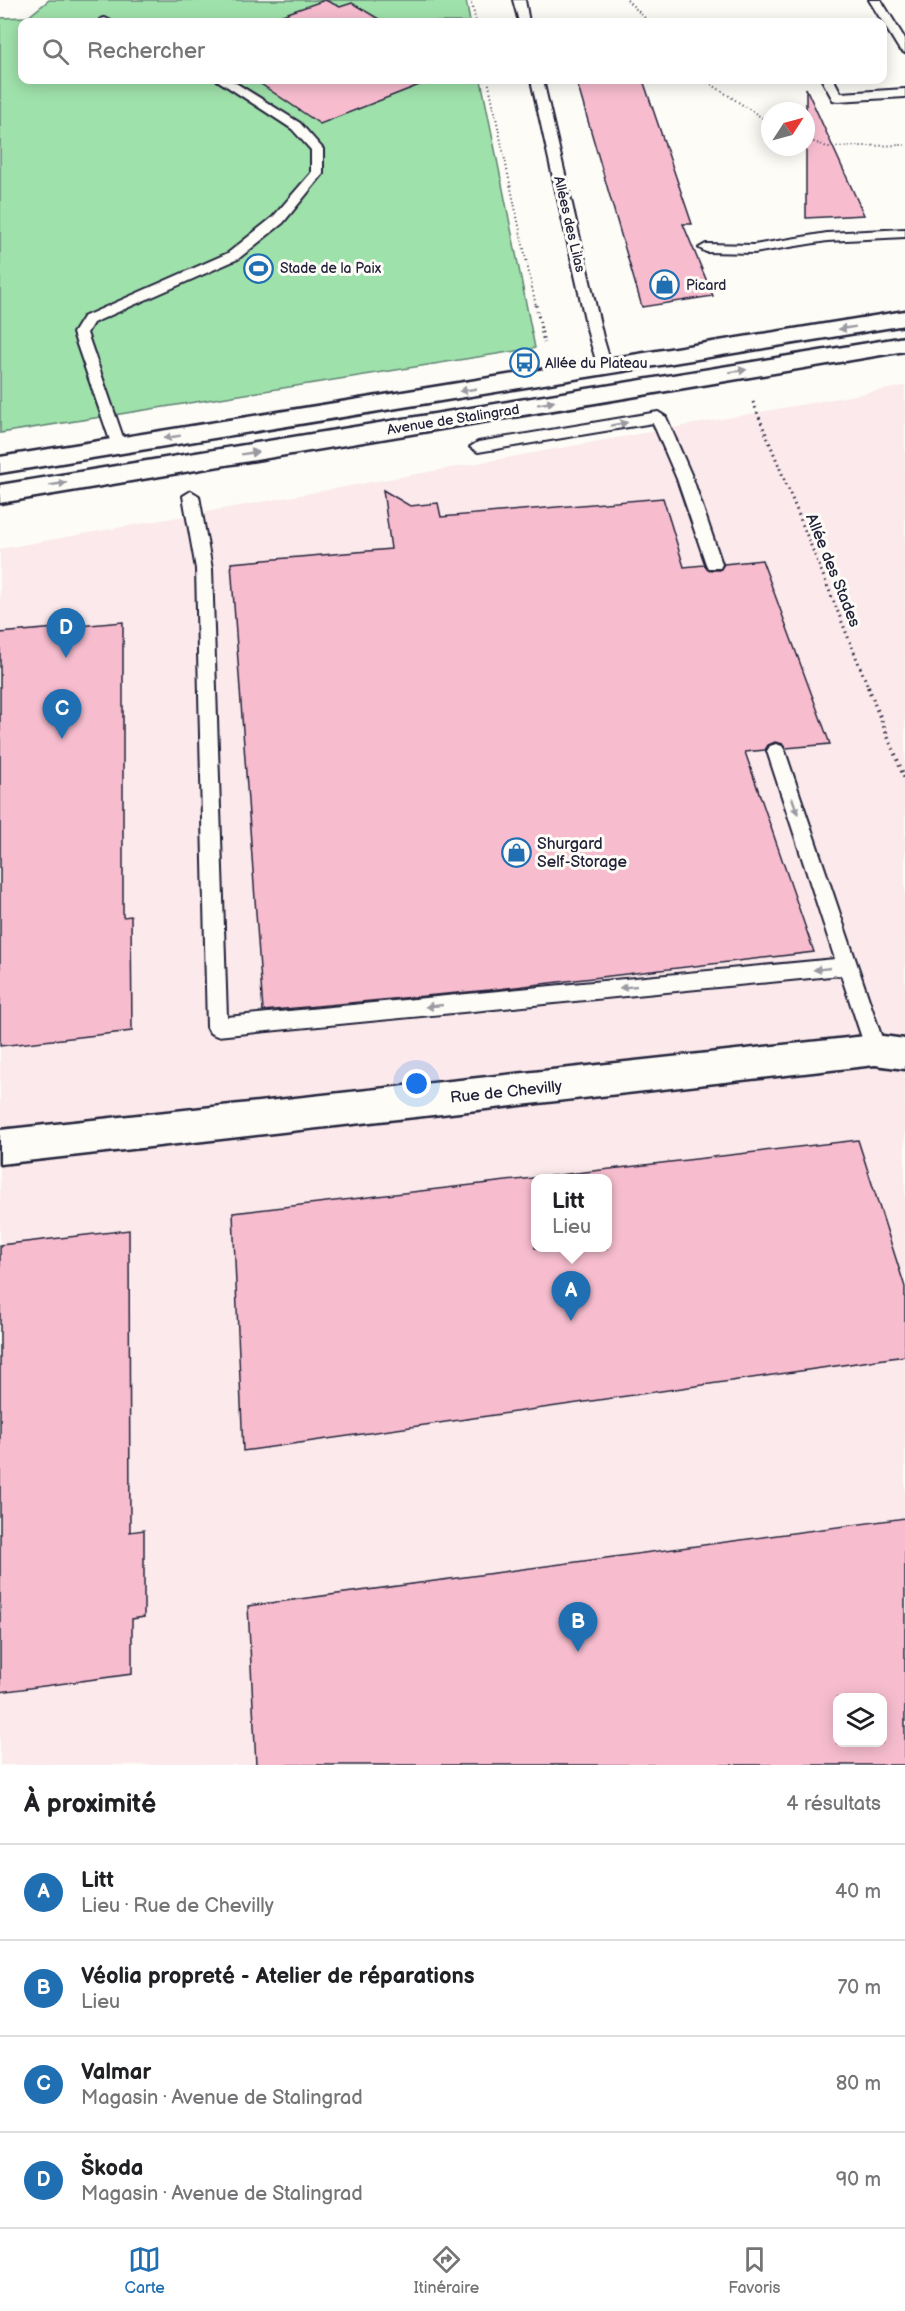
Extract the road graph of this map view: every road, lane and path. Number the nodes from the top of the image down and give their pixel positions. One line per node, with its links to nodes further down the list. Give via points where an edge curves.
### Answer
1 (471, 0): 5 (path)
2 (519, 0): 6 (lane)
3 (627, 0): 7 (path)
4 (875, 0): 8 (lane)
5 (475, 18)
6 (523, 18)
7 (646, 18)
8 (886, 18)
9 (887, 20): 10 (lane)
10 (905, 49)
11 (229, 84): 27 (lane, via 296,126 317,149 317,174 278,220 233,256 88,320 80,333)
12 (489, 84): 26 (path)
13 (538, 84): 24 (lane, Allées des Lilas)
14 (711, 84): 17 (path)
15 (830, 84): 16 (lane, via 837,97)
16 (905, 93)
17 (761, 117)
18 (815, 142): 19 (path, via 827,147)
19 (905, 145)
20 (905, 232): 21 (lane, via 827,237 754,249)
21 (706, 248)
22 (905, 318): 24 (main road, Avenue de Stalingrad, one-way to 24)
23 (905, 344): 25 (main road, Avenue de Stalingrad)
24 (605, 367): 26 (main road, Avenue de Stalingrad)
25 (739, 371): 30 (main road, Avenue de Stalingrad, one-way to 25); 34 (path, Allée des Stades)
26 (551, 376): 27 (main road, Avenue de Stalingrad, one-way to 27)
27 (118, 446): 29 (main road, Avenue de Stalingrad)
28 (478, 447): 32 (lane, one-way to 32, via 658,417 685,479)
29 (0, 465)
30 (0, 494)
31 (191, 496): 35 (lane, one-way to 31, via 216,1027 204,568)
32 (714, 564)
33 (776, 751): 35 (lane, one-way to 35)
34 (905, 779)
35 (848, 966): 36 (lane)
36 (890, 1052): 37 (main road, Rue de Chevilly)
37 (0, 1148)

